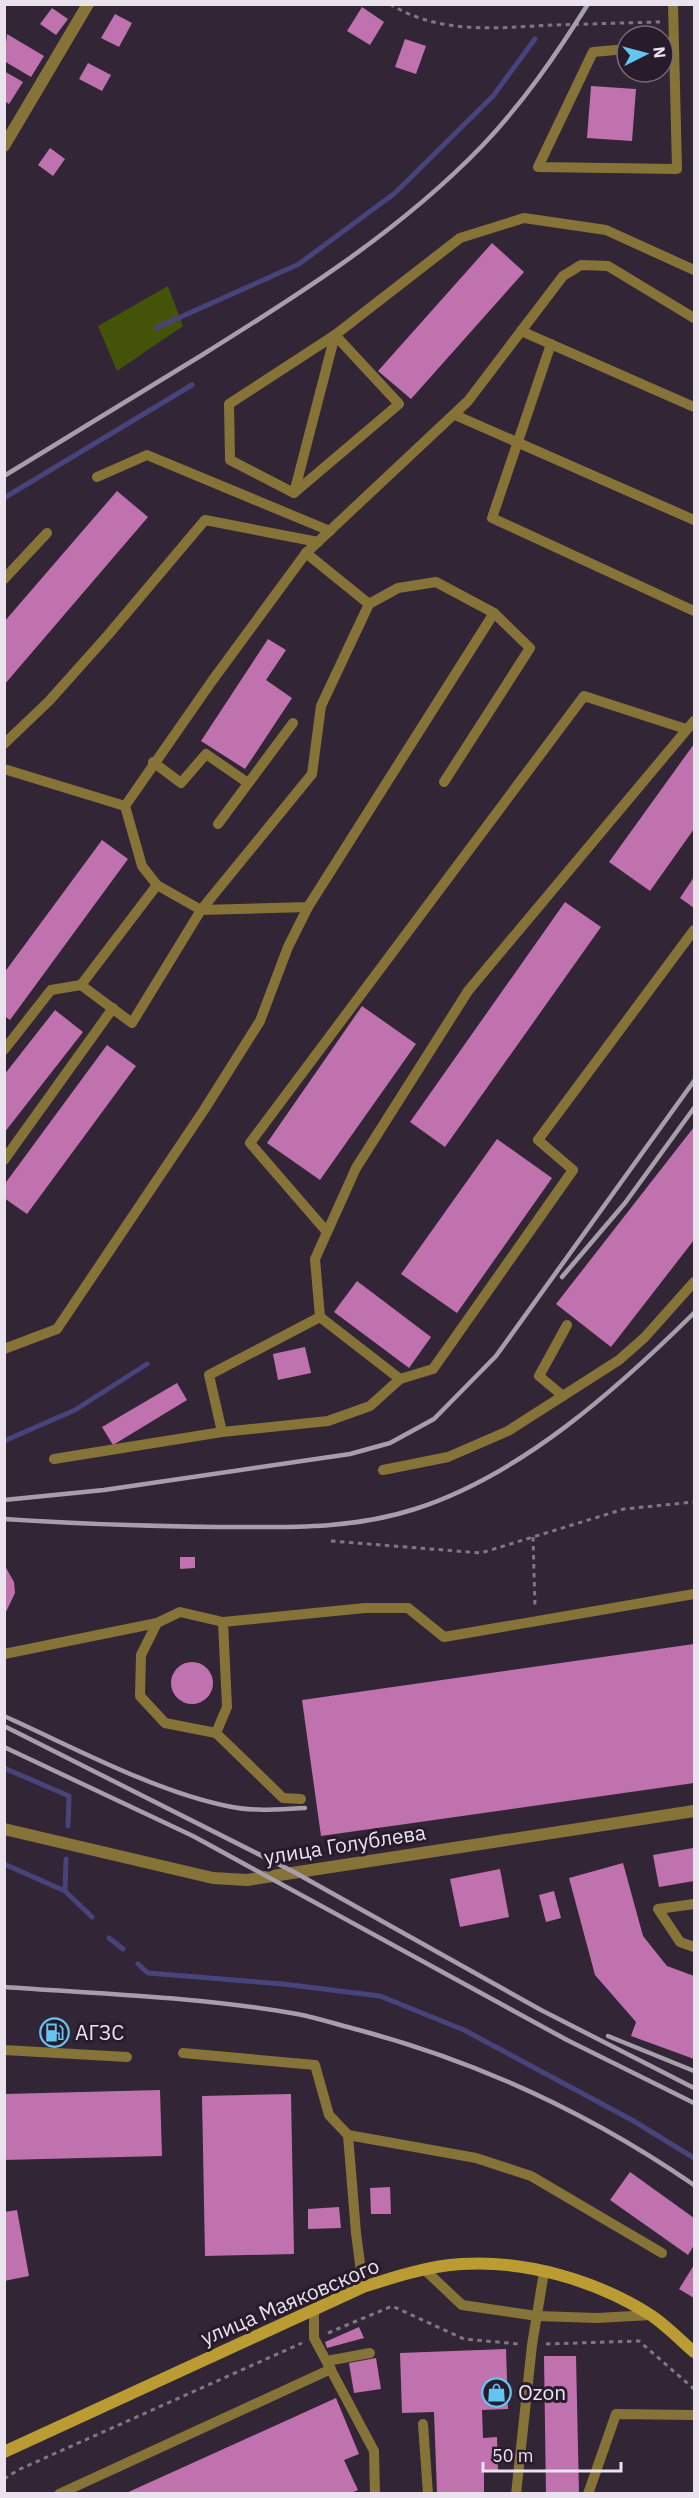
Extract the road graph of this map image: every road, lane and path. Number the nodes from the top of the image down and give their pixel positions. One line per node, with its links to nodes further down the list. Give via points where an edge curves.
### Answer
1 (88, 4): 8 (street)
2 (390, 4): 4 (path, via 414,18 451,27)
3 (674, 4): 4 (lane)
4 (674, 21): 5 (lane)
5 (673, 24)
6 (615, 50): 7 (lane, via 593,52 537,167 677,169)
7 (672, 84)
8 (4, 146)
9 (694, 270): 12 (lane, via 606,230 525,218 460,238)
10 (694, 318): 11 (lane, via 608,266 581,265 563,276)
11 (521, 331): 13 (lane); 15 (lane)
12 (335, 335): 18 (lane); 18 (lane, via 399,404); 18 (lane, via 229,404 231,460)
13 (551, 344): 14 (lane); 16 (lane)
14 (694, 406)
15 (455, 415): 16 (lane); 20 (lane)
16 (518, 442): 19 (lane); 26 (lane, via 492,518)
17 (97, 477): 20 (lane, via 147,455)
18 (294, 493)
19 (694, 520)
20 (330, 531): 22 (lane)
21 (47, 533): 24 (lane)
22 (318, 542): 23 (lane); 31 (lane, via 205,520 100,643)
23 (306, 553): 25 (lane); 32 (lane)
24 (4, 579)
25 (369, 604): 27 (lane, via 398,588 436,582); 40 (lane, via 321,706 312,774)
26 (694, 611)
27 (494, 613): 35 (lane, via 530,648); 39 (lane)
28 (694, 721): 30 (lane)
29 (293, 723): 34 (lane)
30 (686, 729): 46 (lane, via 468,991 357,1168); 46 (lane, via 584,696 250,1143)
31 (4, 744)
32 (153, 762): 34 (lane, via 181,783 206,754); 36 (lane)
33 (6, 772): 36 (lane)
34 (248, 783): 37 (lane)
35 (444, 783)
36 (125, 806): 38 (lane, via 142,866)
37 (218, 824)
38 (157, 885): 40 (lane); 42 (lane)
39 (308, 908): 40 (lane); 50 (lane, via 288,947 260,1021 57,1329)
40 (201, 910): 43 (lane, via 132,1023)
41 (694, 930): 51 (lane, via 538,1140 573,1170 433,1369)
42 (81, 985): 43 (lane); 44 (lane, via 51,990)
43 (113, 1008): 45 (lane)
44 (4, 1050)
45 (4, 1160)
46 (327, 1232): 48 (lane, via 315,1258)
47 (694, 1282): 52 (lane, via 619,1360)
48 (320, 1317): 51 (lane); 53 (lane, via 209,1375)
49 (567, 1325): 52 (lane, via 538,1376)
50 (4, 1349)
51 (400, 1379): 53 (lane, via 370,1406 328,1421)
52 (563, 1396): 55 (lane, via 508,1431 448,1457)
53 (222, 1432): 54 (lane)
54 (54, 1459)
55 (383, 1470)
56 (694, 1502): 57 (path, via 624,1509)
57 (533, 1537): 58 (path, via 481,1553); 61 (path)
58 (331, 1541)
59 (694, 1594): 61 (lane)
60 (223, 1622): 61 (lane, via 365,1608 408,1608 444,1637); 62 (lane, via 180,1612); 64 (lane, via 227,1707)
61 (535, 1622)
62 (157, 1623): 63 (lane); 64 (lane, via 141,1655 140,1696 165,1723)
63 (4, 1654)
64 (216, 1733): 65 (lane, via 283,1797)
65 (301, 1799)
66 (694, 1811): 67 (street, улица Голублева, via 248,1880 213,1878)
67 (4, 1829)
68 (694, 1904): 69 (lane, via 658,1909 680,1942)
69 (694, 1947)
70 (4, 2050): 72 (lane)
71 (183, 2053): 73 (lane, via 315,2065 329,2115)
72 (127, 2057)
73 (348, 2134): 74 (lane, via 476,2158 531,2176); 77 (lane)
74 (662, 2253)
75 (425, 2270): 76 (main road, улица Маяковского, via 461,2264); 77 (main road, улица Маяковского); 80 (lane, via 462,2305)
76 (544, 2272): 79 (main road, улица Маяковского, via 612,2294); 80 (lane)
77 (363, 2287): 78 (main road, улица Маяковского)
78 (314, 2310): 83 (lane, via 314,2338); 86 (main road, улица Маяковского)
79 (651, 2315): 80 (lane); 81 (main road, улица Маяковского)
80 (537, 2316): 90 (lane)
81 (693, 2348)
82 (370, 2353): 83 (lane)
83 (329, 2365): 87 (lane); 88 (lane, via 374,2451)
84 (694, 2415): 91 (lane, via 616,2414)
85 (423, 2424): 89 (lane)
86 (4, 2452)
87 (59, 2493)
88 (375, 2493)
89 (428, 2493)
90 (516, 2493)
91 (588, 2493)

